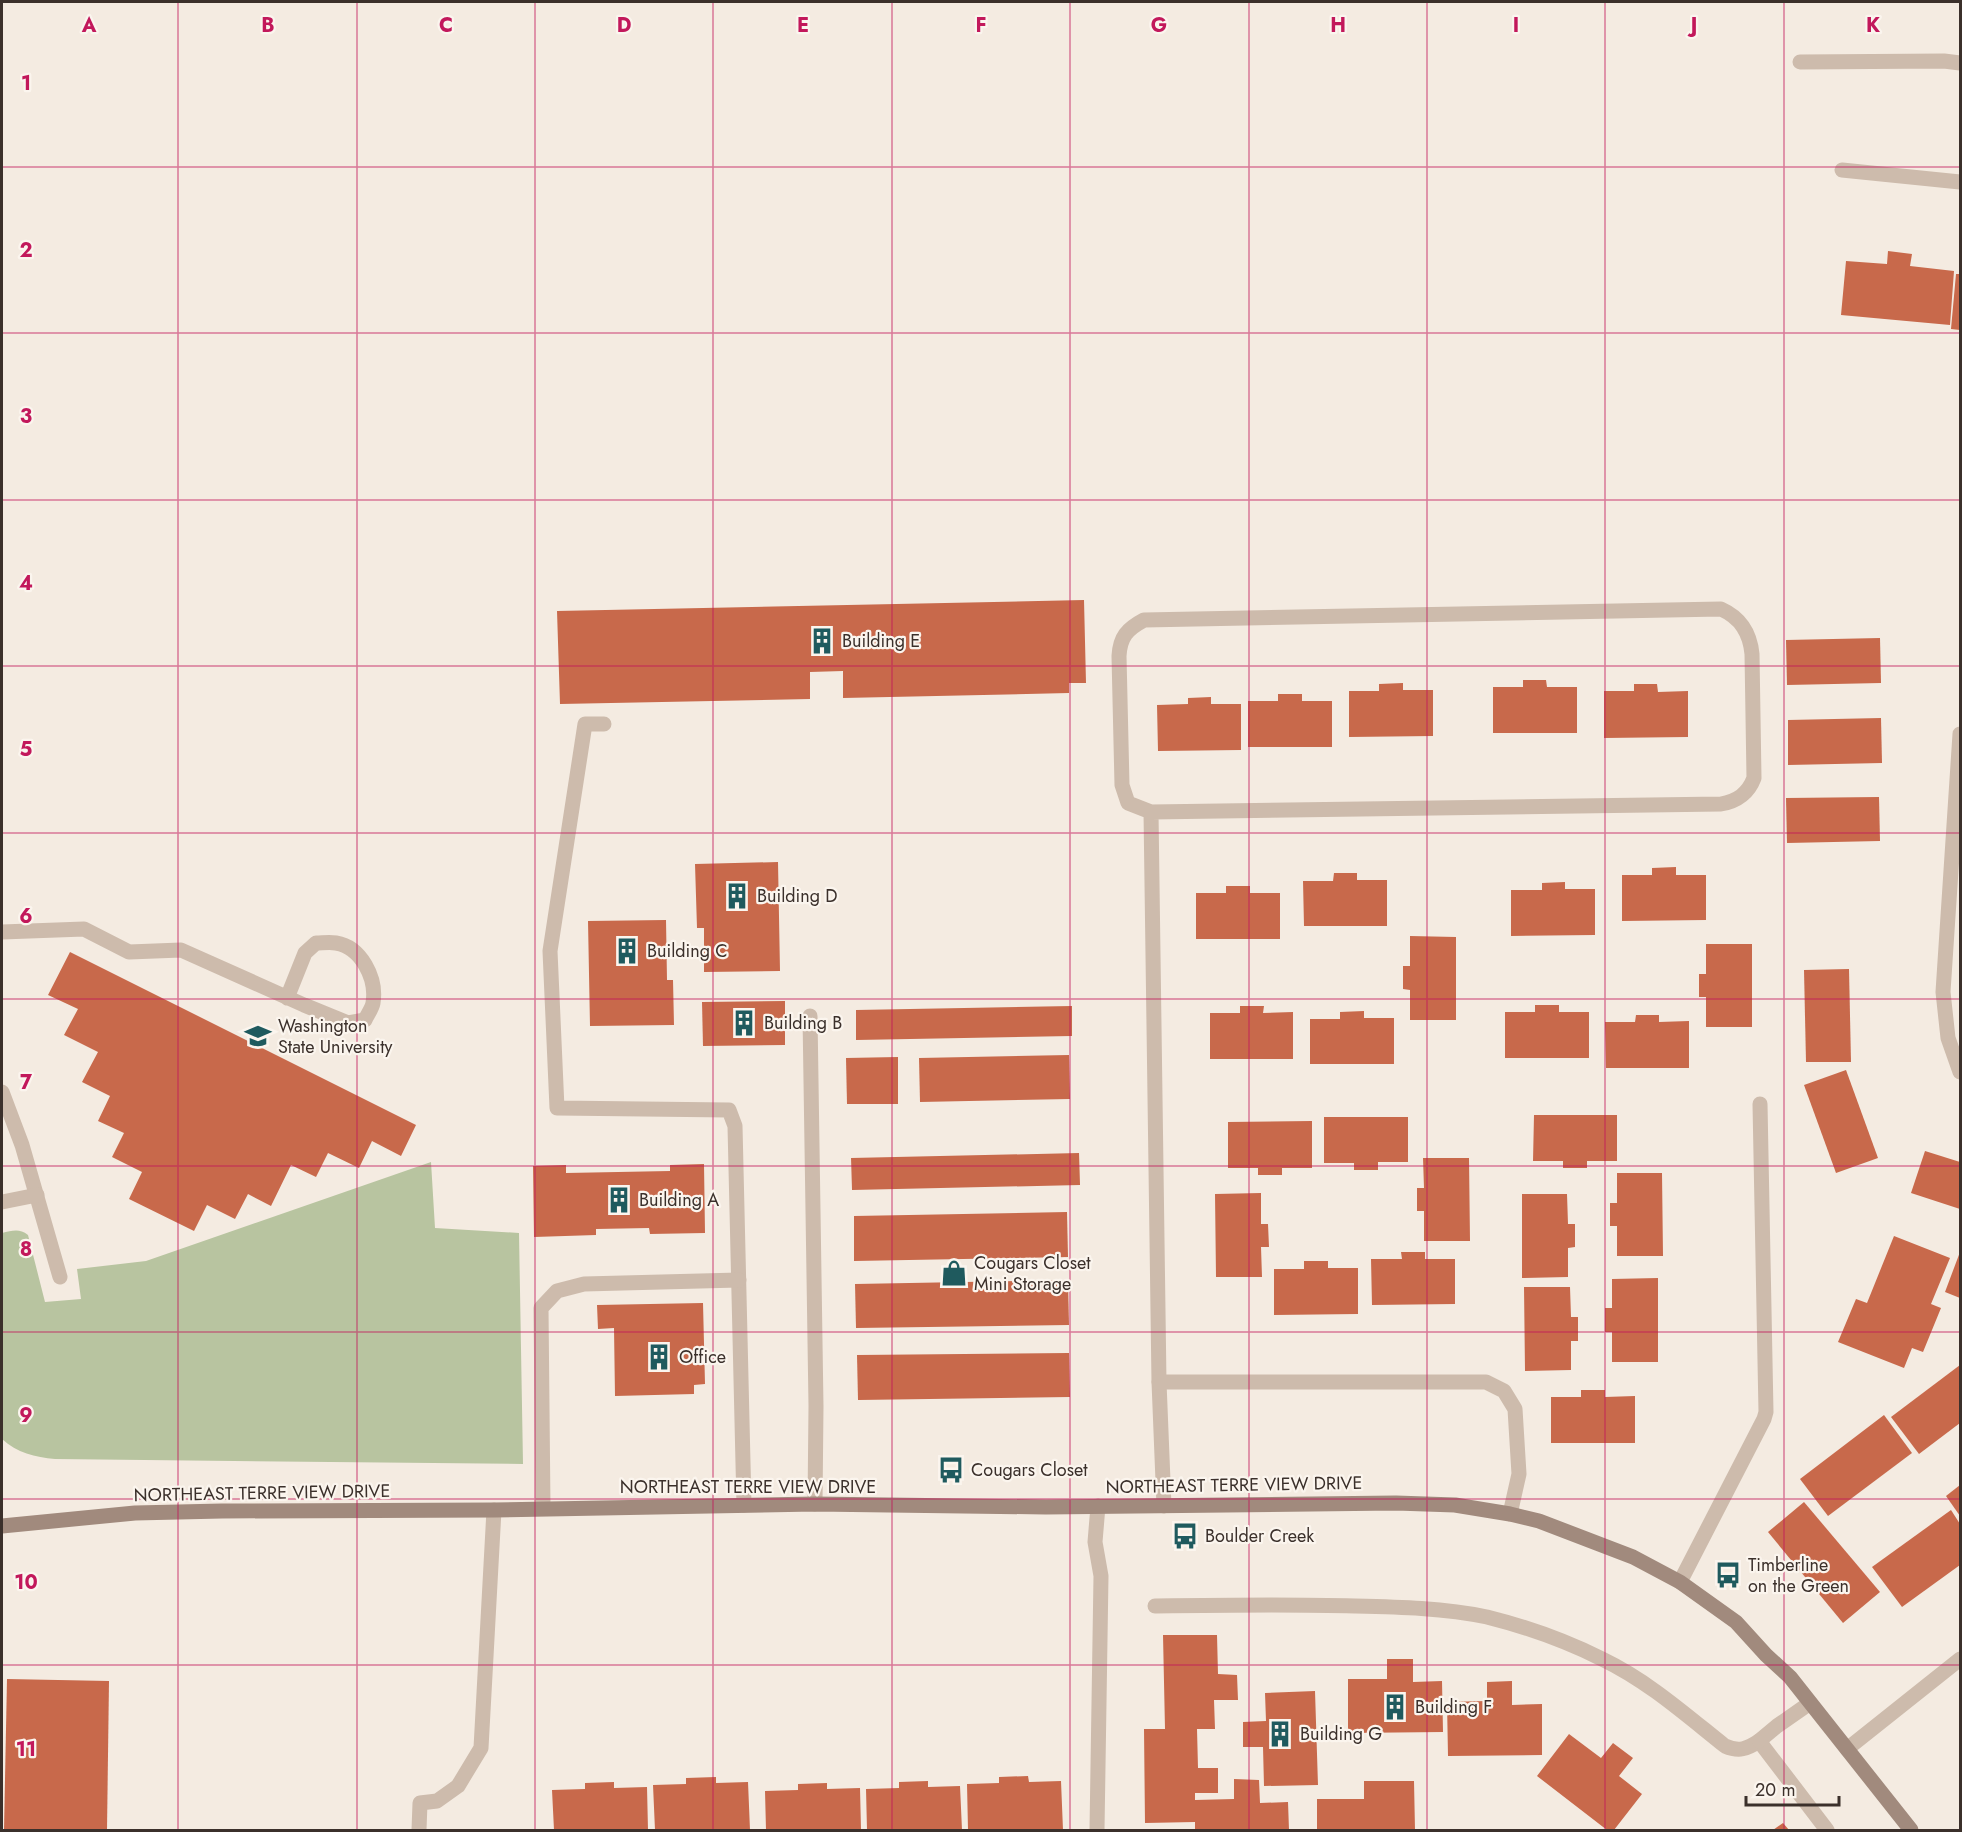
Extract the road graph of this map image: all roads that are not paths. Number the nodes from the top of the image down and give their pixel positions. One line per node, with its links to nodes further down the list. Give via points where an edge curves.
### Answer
1 (1800, 62): 2 (street)
2 (1960, 63)
3 (1842, 170): 4 (street)
4 (1960, 182)
5 (604, 724): 17 (street, via 585,724 550,951 557,1108 729,1110 735,1126)
6 (1960, 734): 11 (street, via 1943,992 1948,1038)
7 (1151, 812): 7 (street, via 1128,803 1122,785 1119,648 1126,631 1143,620 1721,609 1739,621 1749,638 1754,778 1750,788 1732,802); 18 (street)
8 (2, 932): 9 (street, via 84,929 129,952 181,950)
9 (286, 998): 9 (street, via 305,952 316,943 336,943 356,951 367,966 373,986 373,1004 365,1020 348,1023)
10 (810, 1016): 19 (street)
11 (1960, 1072)
12 (2, 1092): 14 (street)
13 (1761, 1104): 27 (street, via 1765,1416)
14 (37, 1195): 15 (street); 16 (street)
15 (2, 1202)
16 (60, 1277)
17 (739, 1280): 20 (street); 23 (street, via 584,1284 557,1291 541,1308)
18 (1159, 1382): 22 (street); 25 (street, via 1486,1382 1504,1391 1515,1409 1519,1474)
19 (815, 1504): 20 (main road, NORTHEAST TERRE VIEW DRIVE); 21 (main road, NORTHEAST TERRE VIEW DRIVE)
20 (744, 1505): 23 (main road, NORTHEAST TERRE VIEW DRIVE)
21 (1098, 1506): 22 (main road, NORTHEAST TERRE VIEW DRIVE); 34 (street, via 1095,1542 1101,1596)
22 (1164, 1506): 25 (main road, NORTHEAST TERRE VIEW DRIVE, via 1396,1503 1455,1505)
23 (543, 1508): 24 (main road, NORTHEAST TERRE VIEW DRIVE)
24 (494, 1510): 26 (main road, NORTHEAST TERRE VIEW DRIVE, via 135,1513); 33 (street, via 481,1748 458,1786 437,1801 420,1803)
25 (1510, 1514): 27 (main road, NORTHEAST TERRE VIEW DRIVE, via 1597,1542)
26 (2, 1526)
27 (1680, 1582): 30 (main road, NORTHEAST TERRE VIEW DRIVE, via 1736,1622)
28 (1155, 1606): 31 (street, via 1378,1606 1484,1617 1548,1636 1604,1660 1652,1689 1725,1746 1745,1749)
29 (1960, 1659): 32 (street)
30 (1810, 1703): 31 (street); 32 (main road, NORTHEAST TERRE VIEW DRIVE)
31 (1759, 1741): 35 (street)
32 (1847, 1749): 36 (main road, NORTHEAST TERRE VIEW DRIVE)
33 (419, 1830)
34 (1097, 1830)
35 (1827, 1830)
36 (1911, 1830)

